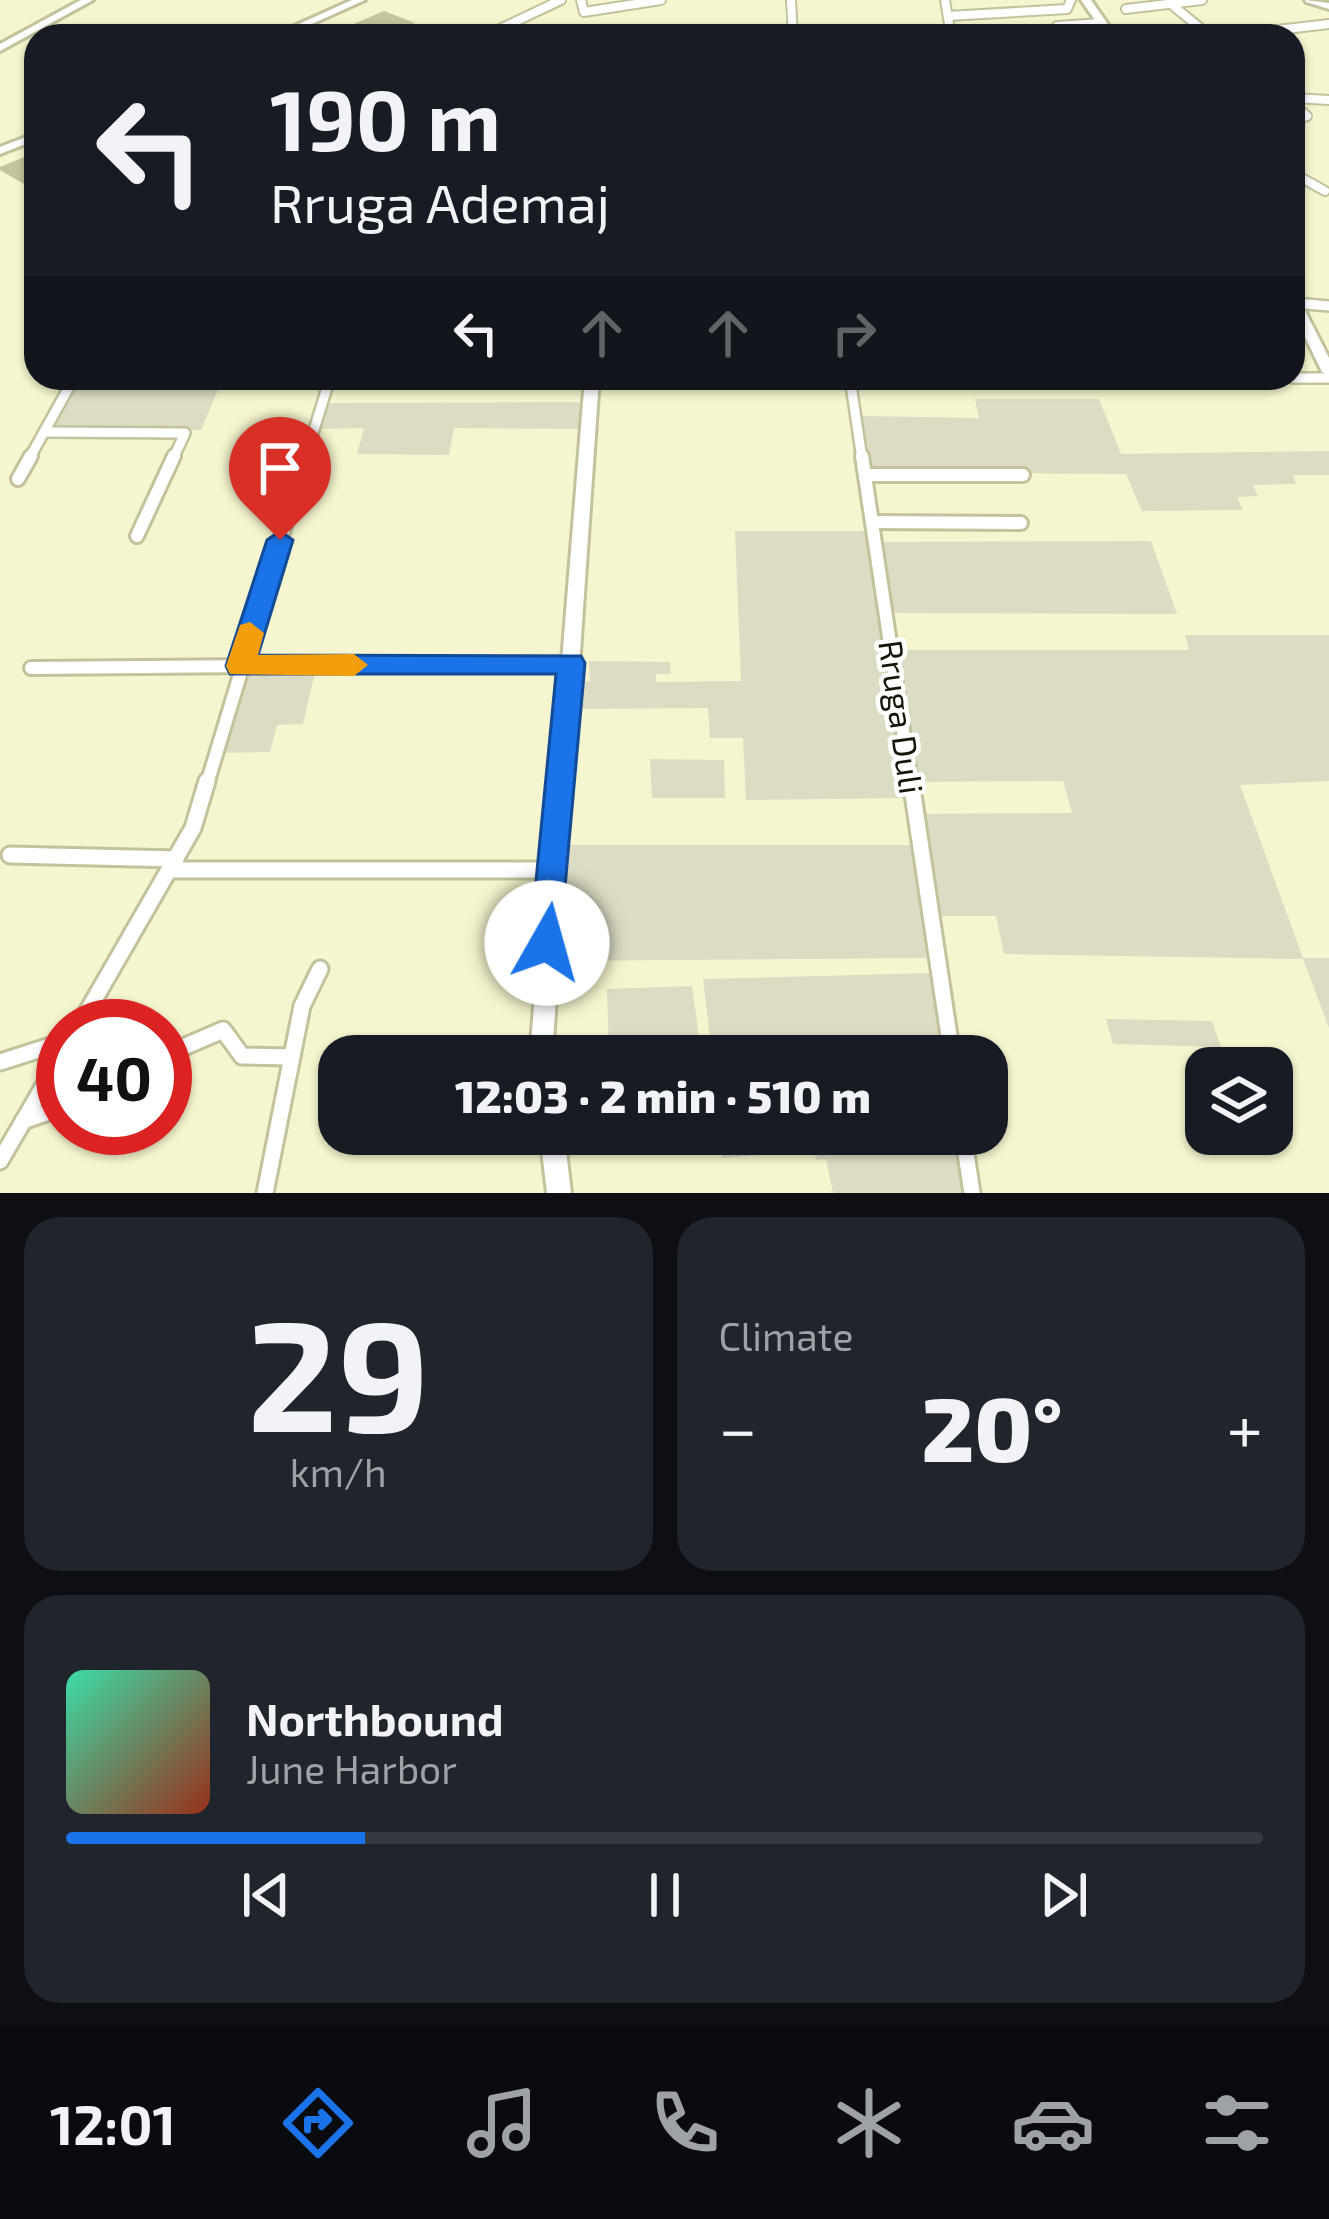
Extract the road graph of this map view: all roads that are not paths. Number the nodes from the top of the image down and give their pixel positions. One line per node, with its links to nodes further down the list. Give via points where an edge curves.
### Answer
1 (88, 0): 16 (street)
2 (360, 0): 17 (street)
3 (561, 0): 18 (street)
4 (581, 0): 5 (street, via 584,12)
5 (661, 0)
6 (945, 0): 14 (street)
7 (1071, 0): 14 (street, via 1067,9)
8 (1086, 0): 15 (street)
9 (1202, 0): 11 (street)
10 (1310, 0): 12 (main road)
11 (1171, 4): 13 (street); 21 (street)
12 (1329, 6)
13 (1126, 10)
14 (948, 16): 19 (street)
15 (1102, 23): 20 (street)
16 (45, 24)
17 (305, 24)
18 (510, 24)
19 (950, 24)
20 (1087, 24)
21 (1195, 24)
22 (1305, 180): 23 (street)
23 (1325, 191)
24 (1305, 324): 25 (street)
25 (1329, 375)
26 (67, 390): 30 (street)
27 (326, 390): 38 (street)
28 (591, 390): 37 (street)
29 (852, 390): 31 (street, Rruga Duli)
30 (44, 432): 33 (street); 36 (street, via 185,433)
31 (865, 475): 32 (street); 34 (street, Rruga Duli)
32 (1023, 476)
33 (18, 479)
34 (872, 522): 35 (street); 46 (street, Rruga Duli)
35 (1021, 523)
36 (137, 536)
37 (571, 663): 38 (street); 42 (street)
38 (240, 666): 39 (street); 41 (street, via 193,828)
39 (32, 668)
40 (10, 856): 41 (street)
41 (173, 864): 42 (street); 44 (street)
42 (556, 871): 45 (street)
43 (320, 969): 49 (street, via 303,991)
44 (95, 999)
45 (543, 1035)
46 (949, 1035)
47 (192, 1043): 49 (street, via 223,1030 242,1056)
48 (36, 1051): 50 (street)
49 (292, 1057): 57 (street)
50 (0, 1062)
51 (36, 1099): 53 (street)
52 (36, 1116): 53 (street)
53 (23, 1121): 56 (street)
54 (554, 1155): 58 (street)
55 (966, 1155): 59 (street)
56 (0, 1161)
57 (265, 1193)
58 (559, 1193)
59 (972, 1193)

